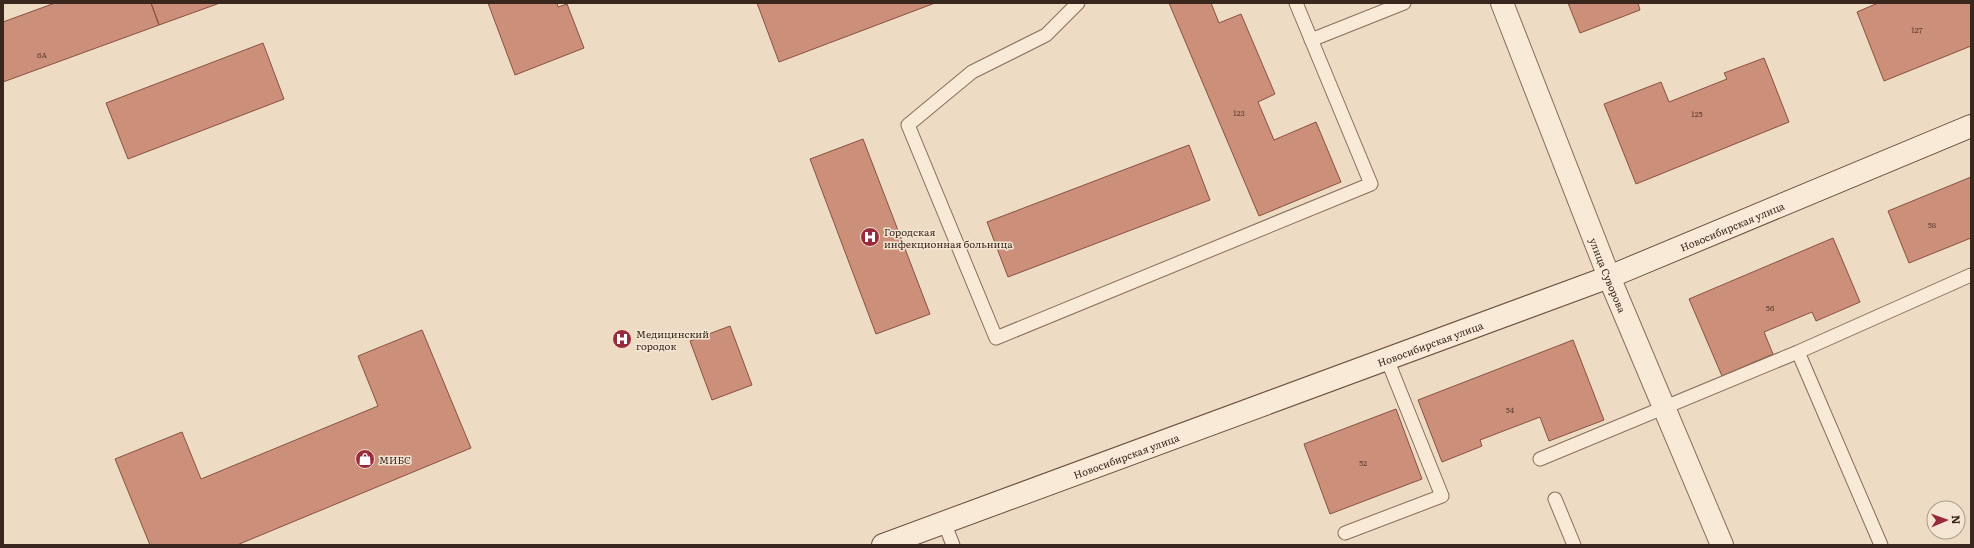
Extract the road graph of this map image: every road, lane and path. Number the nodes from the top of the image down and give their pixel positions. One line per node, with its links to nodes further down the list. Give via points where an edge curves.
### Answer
1 (1078, 3): 5 (lane, via 1046,35 972,72 908,125 996,338 1371,184)
2 (1296, 3): 5 (lane)
3 (1404, 3): 5 (lane)
4 (1502, 3): 8 (main road, улица Суворова)
5 (1311, 40)
6 (1971, 126): 8 (main road, Новосибирская улица)
7 (1971, 275): 9 (lane)
8 (1609, 277): 10 (main road, Новосибирская улица); 11 (main road, улица Суворова)
9 (1798, 352): 11 (lane); 20 (lane)
10 (1387, 359): 14 (main road, Новосибирская улица); 15 (lane, via 1442,496)
11 (1664, 408): 12 (lane); 19 (main road, улица Суворова)
12 (1540, 459)
13 (1555, 499): 18 (lane)
14 (944, 522): 16 (main road, Новосибирская улица); 17 (lane)
15 (1345, 534)
16 (883, 545)
17 (953, 545)
18 (1574, 545)
19 (1722, 545)
20 (1881, 545)

